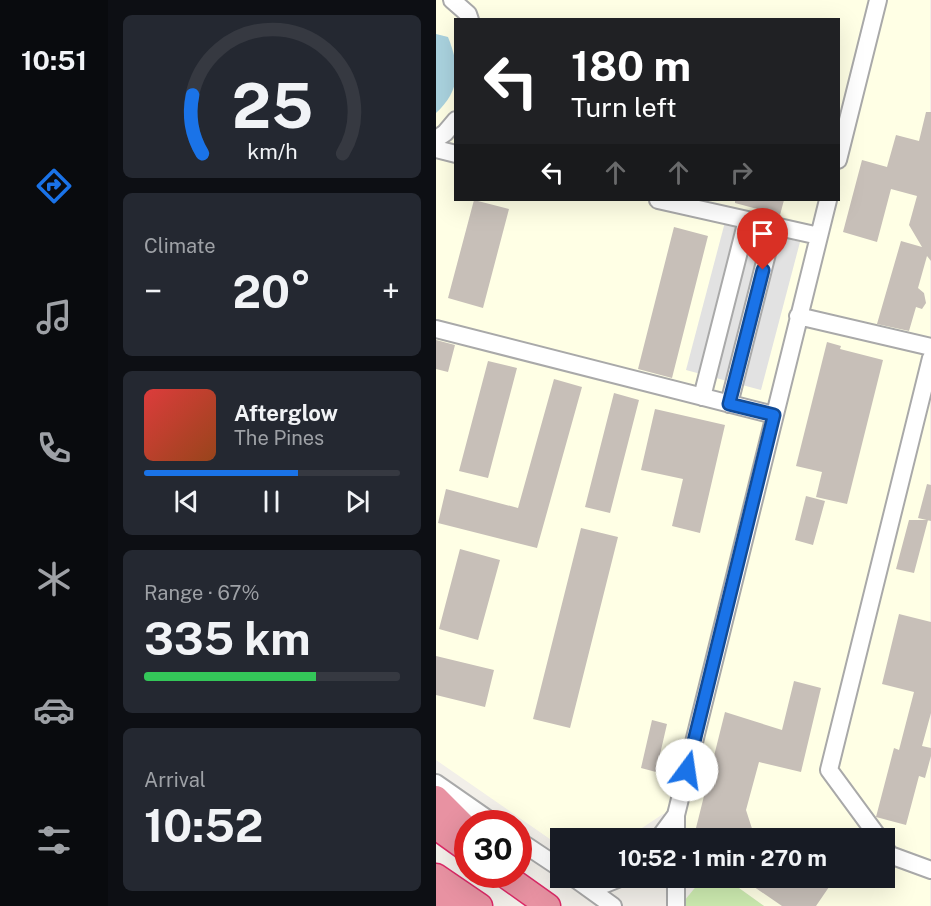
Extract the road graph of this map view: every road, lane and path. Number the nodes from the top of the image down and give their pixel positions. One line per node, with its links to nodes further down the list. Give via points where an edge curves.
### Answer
1 (452, 0): 3 (street)
2 (878, 0): 7 (street)
3 (469, 18)
4 (454, 122): 5 (street)
5 (436, 139)
6 (436, 149): 8 (street)
7 (840, 151)
8 (454, 154)
9 (662, 201): 11 (street)
10 (828, 201): 13 (street)
11 (747, 220): 12 (street); 18 (street)
12 (774, 226): 13 (street); 19 (street)
13 (819, 236): 14 (street)
14 (798, 316): 16 (street); 20 (street)
15 (436, 329): 18 (street)
16 (931, 347)
17 (931, 358): 29 (street, via 829,770)
18 (702, 397): 19 (street)
19 (729, 404): 20 (street)
20 (774, 415): 24 (street)
21 (436, 783): 23 (street)
22 (436, 798): 25 (highway)
23 (475, 810)
24 (676, 814): 27 (street); 28 (street)
25 (454, 816)
26 (436, 827): 30 (highway)
27 (666, 828)
28 (676, 828)
29 (871, 828)
30 (454, 839)
31 (532, 849): 33 (street)
32 (895, 857): 34 (street)
33 (550, 861)
34 (931, 870)
35 (436, 876): 41 (highway)
36 (532, 884): 44 (highway)
37 (523, 888): 43 (highway)
38 (589, 888): 45 (street)
39 (676, 888): 46 (street)
40 (436, 897): 42 (highway)
41 (479, 905)
42 (452, 906)
43 (548, 906)
44 (559, 906)
45 (613, 906)
46 (676, 906)

